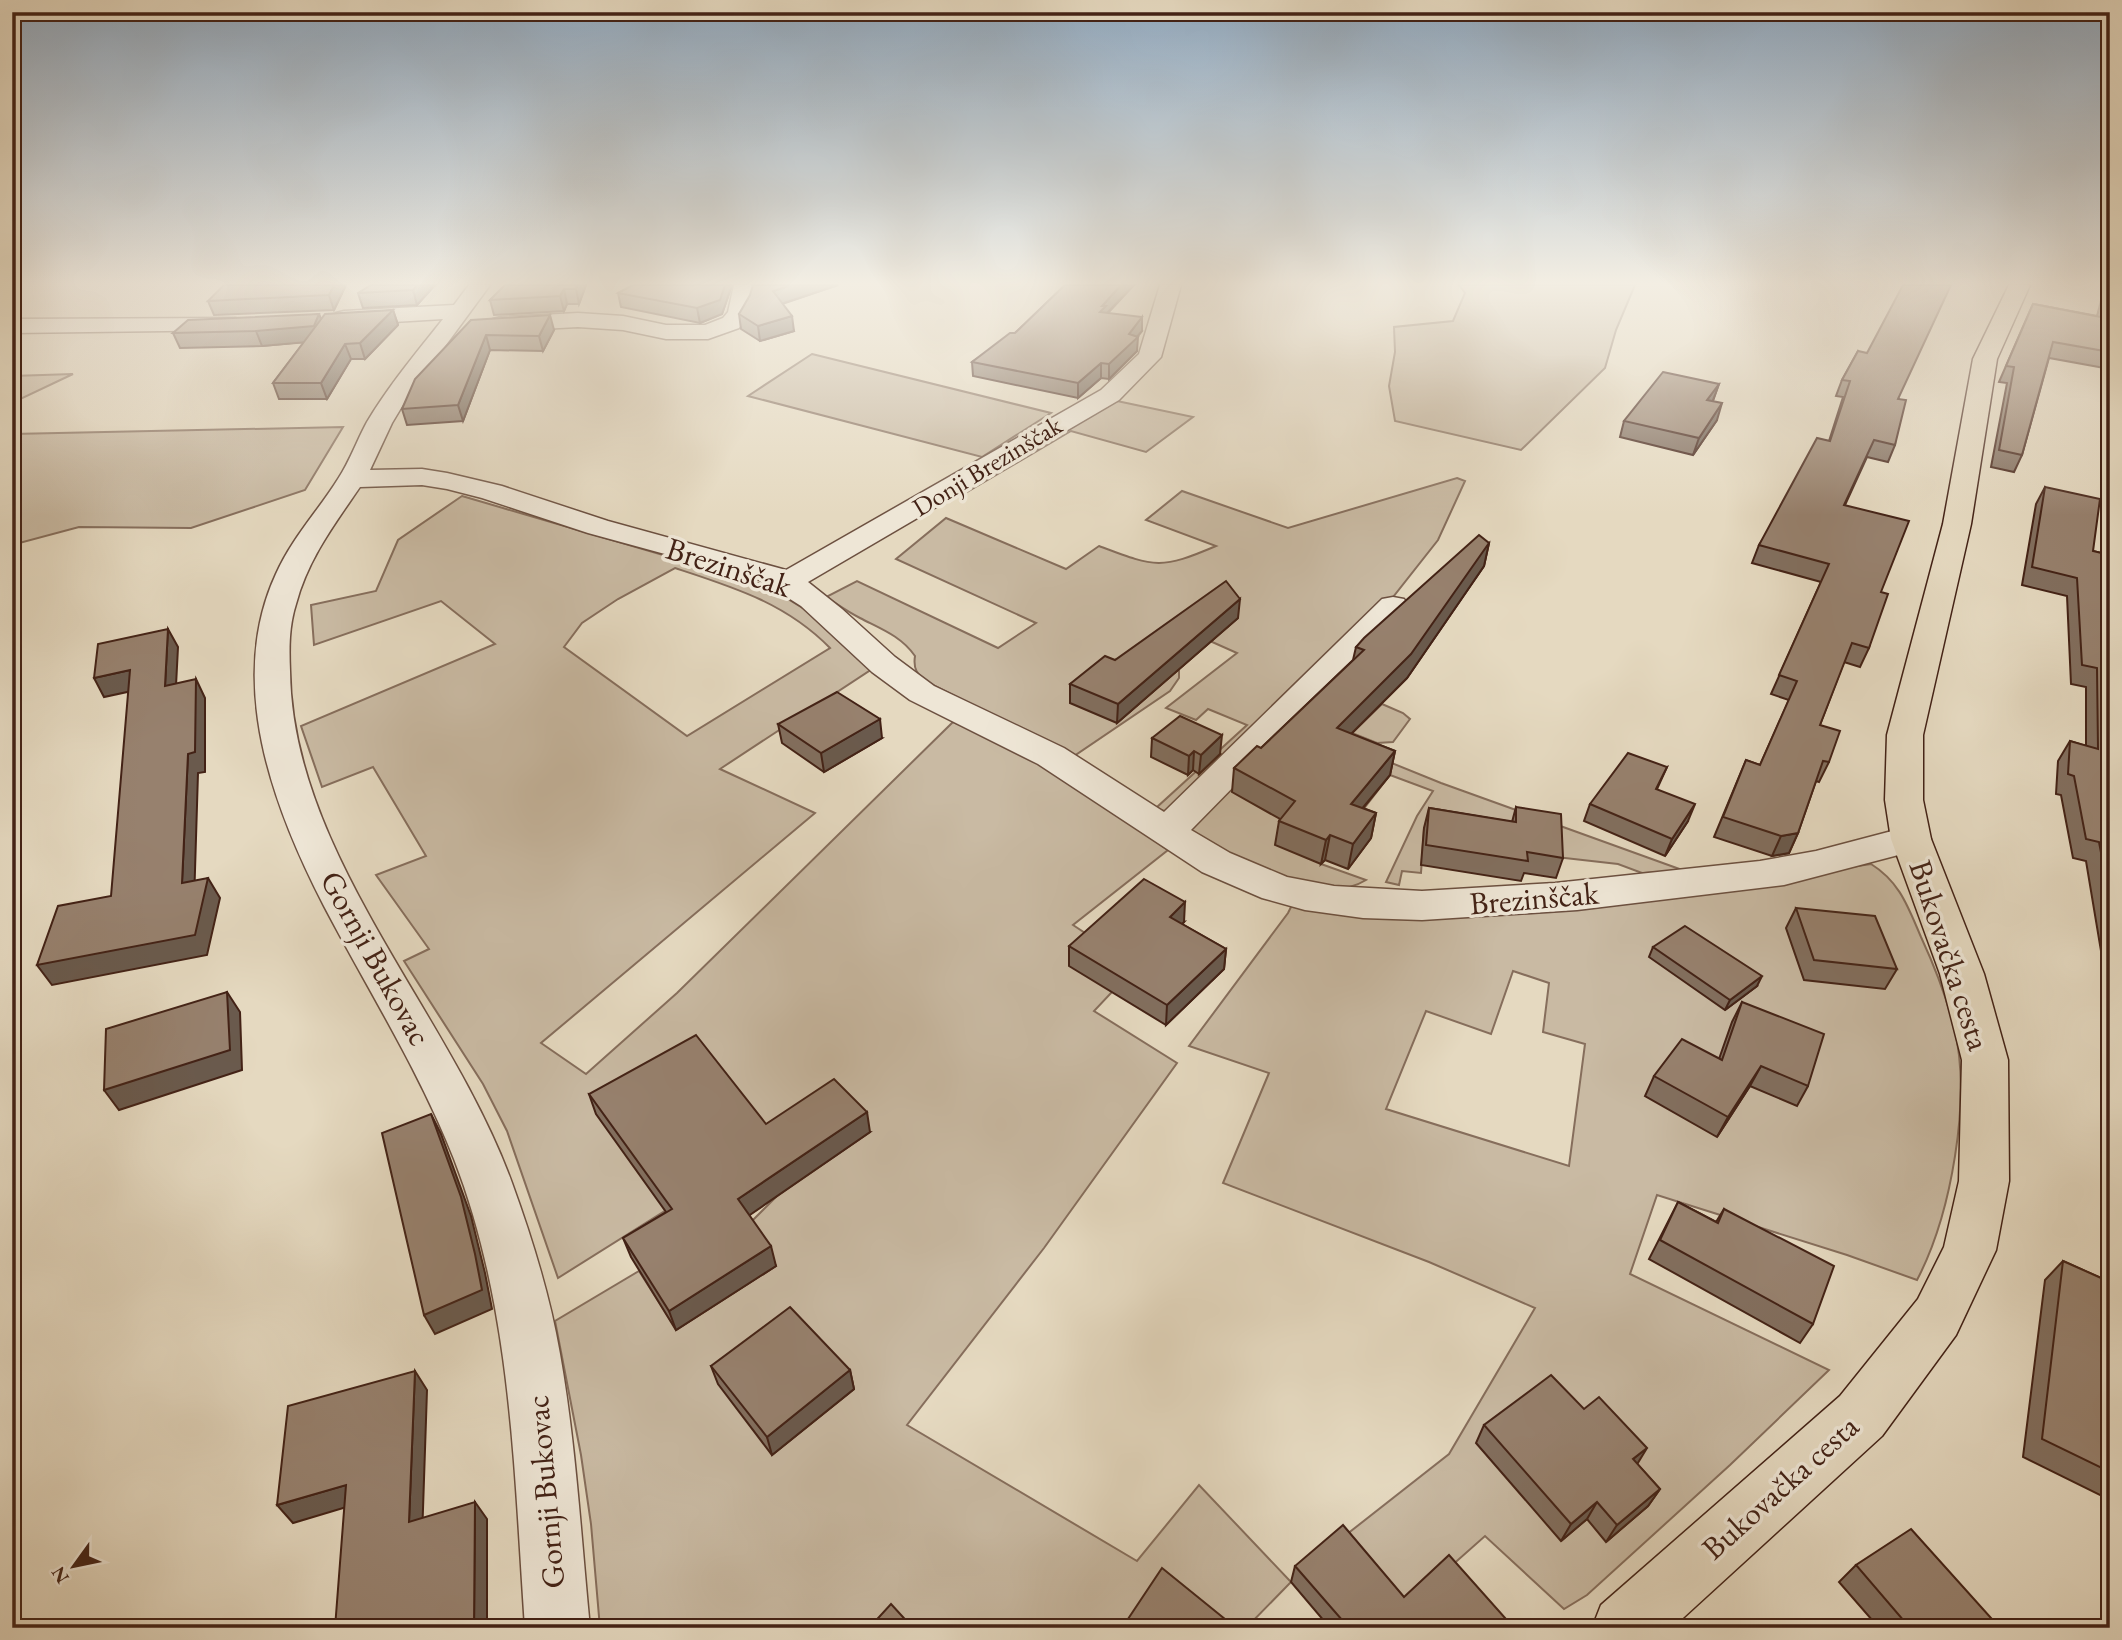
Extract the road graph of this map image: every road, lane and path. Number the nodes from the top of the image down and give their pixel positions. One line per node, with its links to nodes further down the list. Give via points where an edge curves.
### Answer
1 (429, 362): 4 (street, Gornji Bukovac, via 383,416)
2 (1144, 362): 5 (street, Donji Brezinščak, via 1110,395)
3 (1985, 362): 8 (main road, Bukovačka cesta, via 1957,524 1905,735 1904,800)
4 (352, 479): 5 (street, Brezinščak, via 447,481); 9 (street, Gornji Bukovac, via 296,563 279,605 270,664 272,704 282,754 309,835 446,1084 508,1248 531,1346)
5 (788, 581): 7 (street, Brezinščak, via 922,693 1049,755)
6 (1394, 606): 7 (street)
7 (1167, 832): 8 (street, Brezinščak, via 1235,872 1277,888 1328,901 1426,907 1555,898 1786,871)
8 (1911, 839): 10 (main road, Bukovačka cesta, via 1962,974 1985,1060 1984,1181 1970,1250 1937,1317 1861,1416)
9 (558, 1628)
10 (1624, 1628)

